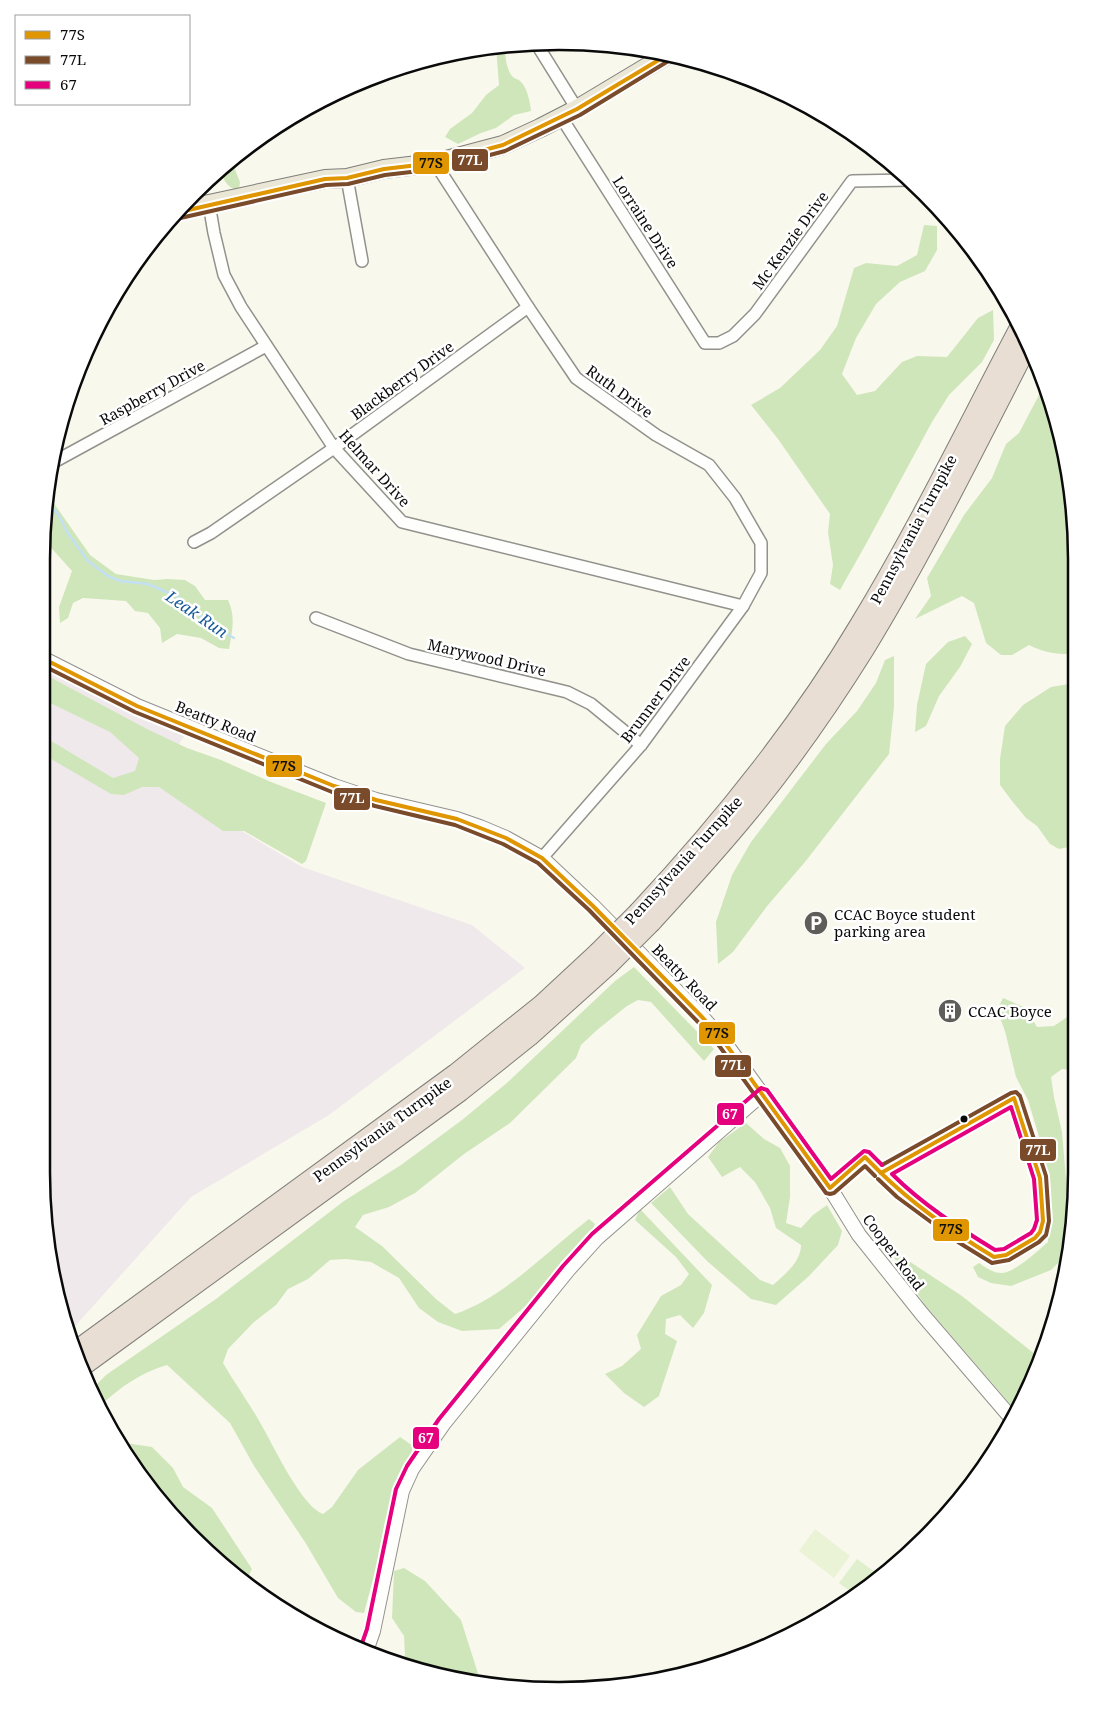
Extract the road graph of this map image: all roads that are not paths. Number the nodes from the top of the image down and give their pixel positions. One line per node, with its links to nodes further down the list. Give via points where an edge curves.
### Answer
1 (541, 51): 3 (street)
2 (658, 60): 3 (main road)
3 (577, 109): 4 (main road)
4 (561, 117): 5 (main road, via 503,145); 13 (street, Lorraine Drive)
5 (435, 163): 6 (main road, via 384,169); 11 (street, Ruth Drive)
6 (347, 178): 8 (main road, via 325,179); 10 (street)
7 (899, 180): 13 (street, Mc Kenzie Drive, via 852,181 755,314 733,336 719,343)
8 (209, 204): 9 (main road); 14 (street, Helmar Drive, via 224,275)
9 (189, 209)
10 (362, 261)
11 (528, 307): 16 (street, Blackberry Drive); 19 (street, Ruth Drive, via 576,378 656,435 709,465 735,498)
12 (1016, 335): 25 (highway, Pennsylvania Turnpike, via 886,582 831,672 777,750)
13 (705, 343)
14 (266, 346): 16 (street, Helmar Drive); 17 (street, Raspberry Drive)
15 (1024, 352): 25 (highway, Pennsylvania Turnpike, via 904,580 840,686 749,811)
16 (334, 448): 18 (street, Blackberry Drive); 20 (street, Helmar Drive, via 402,522)
17 (60, 458)
18 (194, 542)
19 (761, 543): 20 (street, Brunner Drive, via 761,573)
20 (743, 606): 23 (street, Brunner Drive)
21 (316, 618): 23 (street, Marywood Drive, via 409,654 567,692 591,704)
22 (50, 662): 24 (street, Beatty Road, via 137,706 316,779 376,800 480,827)
23 (641, 745): 24 (street, Brunner Drive)
24 (542, 858): 27 (street, Beatty Road, via 703,1018)
25 (645, 917): 26 (highway, Pennsylvania Turnpike, bridge)
26 (604, 959): 28 (highway, Pennsylvania Turnpike, via 456,1074); 29 (highway, Pennsylvania Turnpike, via 529,1036 460,1091)
27 (762, 1094): 30 (street, Cooper Road, via 830,1188 859,1235); 31 (street, via 598,1238 568,1270 444,1423 412,1469 402,1491)
28 (81, 1348)
29 (87, 1362)
30 (1008, 1414)
31 (368, 1645)

